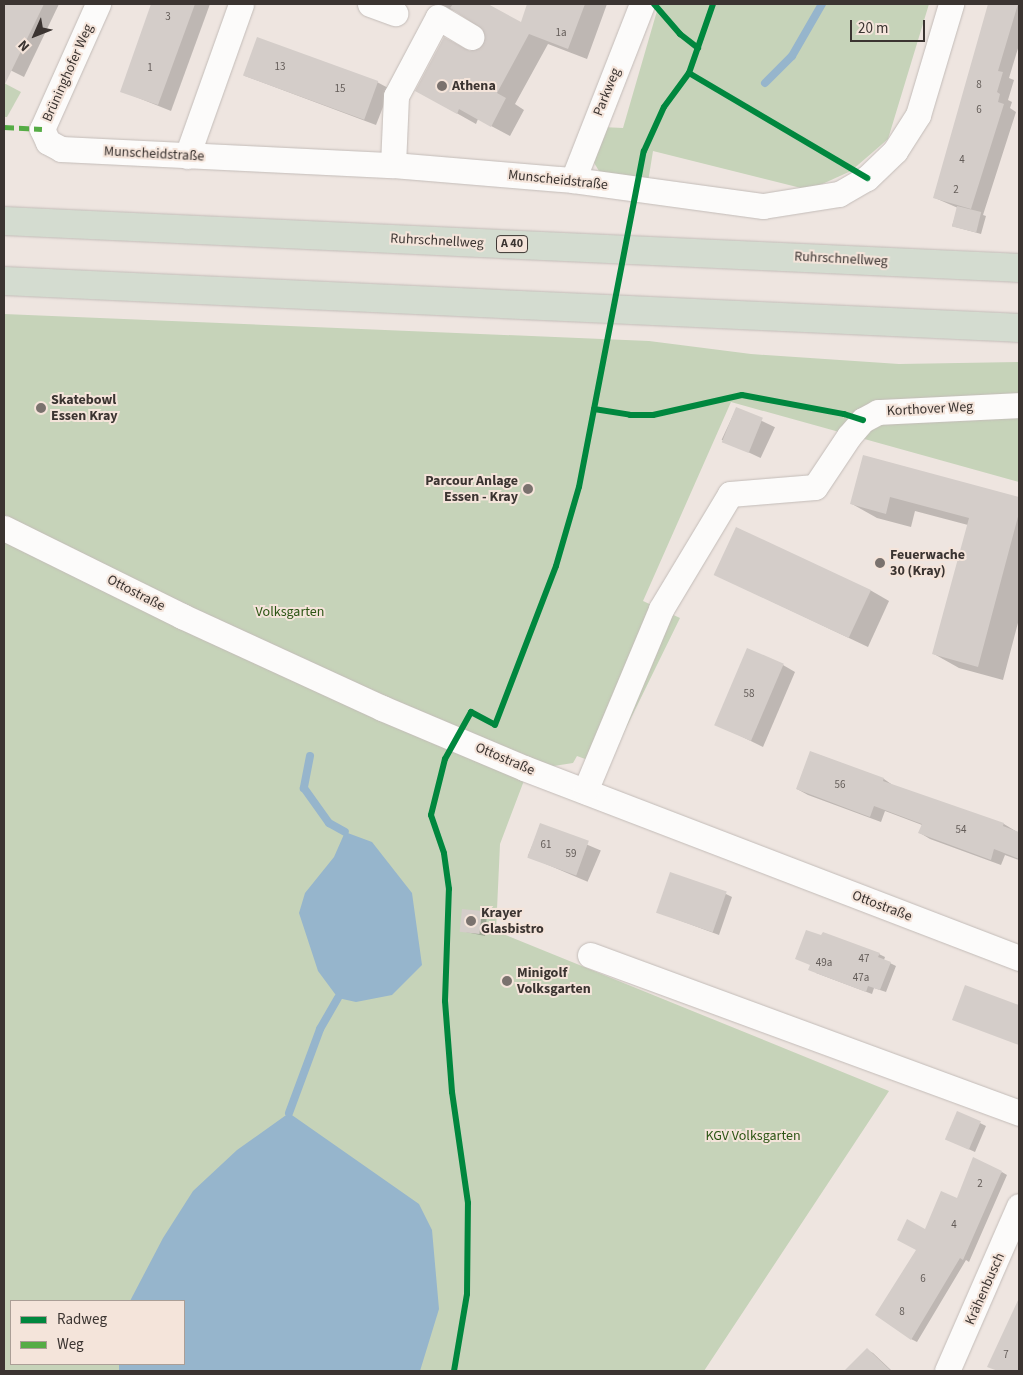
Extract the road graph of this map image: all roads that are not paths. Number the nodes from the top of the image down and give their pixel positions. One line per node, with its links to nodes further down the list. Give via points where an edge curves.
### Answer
1 (98, 4): 8 (street, Brüninghofer Weg, via 42,129)
2 (241, 4): 9 (street)
3 (370, 4): 6 (street)
4 (642, 4): 11 (street, Parkweg)
5 (952, 4): 11 (street, Munscheidstraße, via 918,115 895,151 868,178 840,194 763,206)
6 (394, 13)
7 (471, 36): 10 (street, via 438,17 396,96)
8 (48, 142): 9 (street, Munscheidstraße, via 61,149)
9 (187, 156): 10 (street, Munscheidstraße)
10 (393, 165): 11 (street, Munscheidstraße)
11 (573, 180)
12 (4, 221): 13 (highway, Ruhrschnellweg / A 40)
13 (1019, 268)
14 (4, 281): 15 (highway)
15 (1019, 328)
16 (1019, 405): 18 (street, Korthover Weg, via 878,412 863,420 849,436 815,488 730,494 661,609)
17 (4, 528): 18 (street, Ottostraße, via 331,685)
18 (585, 791): 20 (street, Ottostraße)
19 (590, 955): 21 (street)
20 (1019, 958)
21 (1019, 1113)
22 (1019, 1206): 23 (street, Krähenbusch)
23 (947, 1371)

